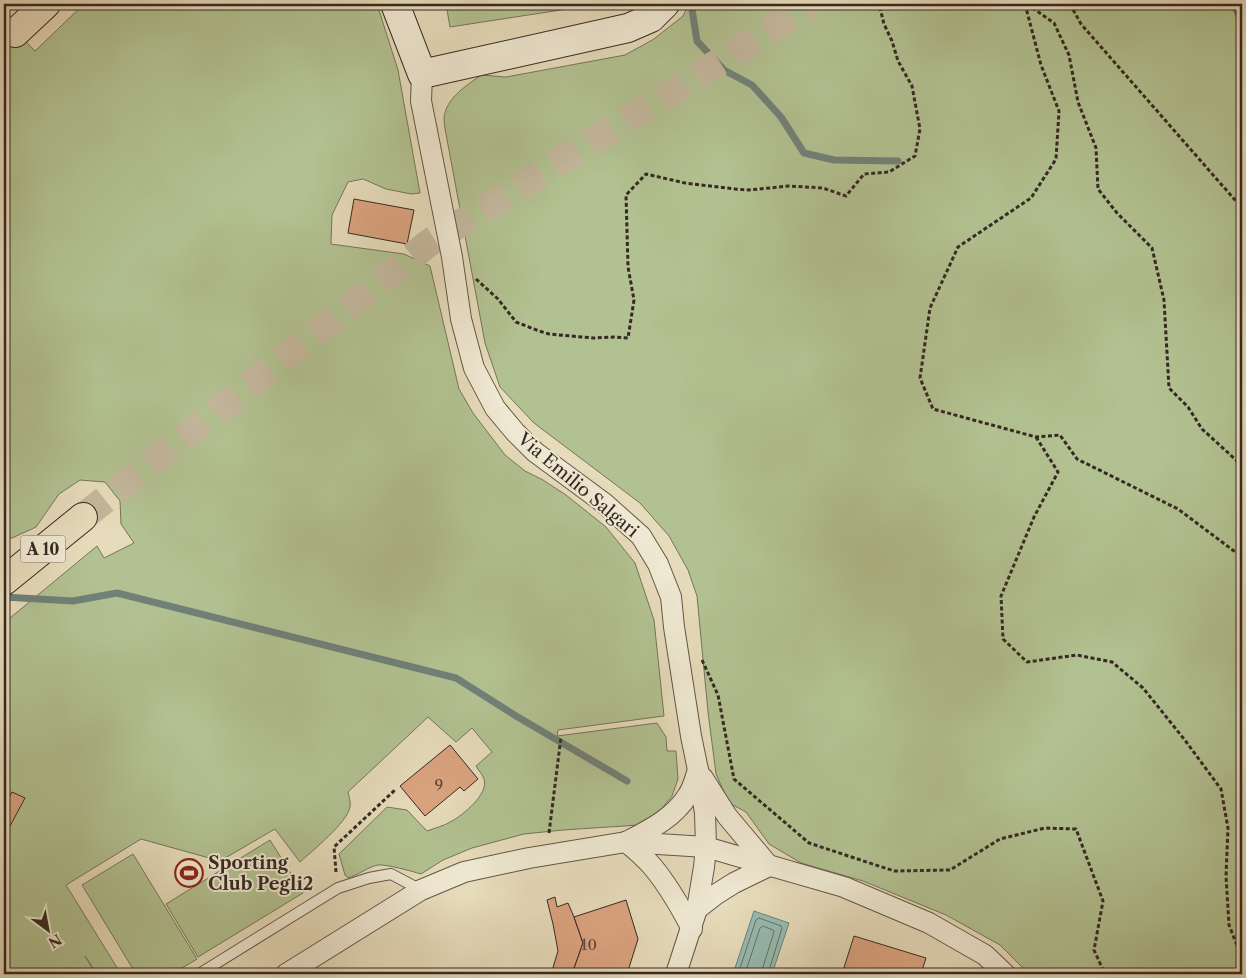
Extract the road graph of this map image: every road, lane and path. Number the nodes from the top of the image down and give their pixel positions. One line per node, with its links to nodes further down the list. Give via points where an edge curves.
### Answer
1 (46, 4): 7 (highway)
2 (395, 4): 8 (street, Via Emilio Salgari)
3 (666, 4): 8 (street, via 651,18 628,28)
4 (879, 4): 10 (path, via 898,60 912,86 920,129 915,156 889,172 864,174 846,196 823,188 734,189 646,174 626,195 628,267 634,300 628,338 549,334 516,322 498,299)
5 (1026, 4): 11 (path, via 1041,65 1059,111 1056,159 1031,198 958,247 930,308 920,378 933,409); 12 (path, via 1054,23 1069,55 1078,102 1096,148 1098,189 1152,248 1164,300 1169,388 1188,407 1202,429)
6 (1070, 4): 9 (path, via 1081,24)
7 (15, 33)
8 (422, 74): 10 (street, Via Emilio Salgari, via 420,101)
9 (1242, 208)
10 (452, 257): 18 (street, Via Emilio Salgari, via 461,318 474,368 495,408 535,452 604,503 641,536 658,564 671,597)
11 (1036, 437): 14 (path, via 1060,436 1077,459 1178,509); 28 (path, via 1058,472 1034,517 1000,596 1003,639 1027,662 1077,655 1112,662 1143,688 1184,739 1221,789 1228,828 1229,925)
12 (1242, 469)
13 (83, 517): 15 (highway, A 10)
14 (1242, 557)
15 (4, 581)
16 (699, 654): 33 (path, via 718,694 734,779 809,843 894,871 950,870 1000,838 1045,828 1076,830 1103,901 1094,950)
17 (561, 737): 22 (path)
18 (698, 770): 20 (street, via 688,795 675,812); 21 (street, Via Emilio Salgari, via 705,813); 23 (street, Via Emilio Salgari, via 727,816)
19 (396, 789): 24 (path, via 334,847)
20 (626, 842): 21 (street); 22 (street); 27 (street, via 651,864)
21 (706, 847): 23 (street); 26 (street, Via Emilio Salgari)
22 (546, 855): 25 (street, via 464,872)
23 (769, 866): 26 (street, via 734,883); 32 (street, via 844,887 929,923 985,955)
24 (338, 888): 25 (lane, via 392,874); 29 (lane)
25 (422, 890): 30 (street)
26 (697, 909): 27 (street, Via Emilio Salgari)
27 (692, 928): 31 (street, Via Emilio Salgari)
28 (1242, 958)
29 (199, 974)
30 (286, 974)
31 (676, 974)
32 (1005, 974)
33 (1104, 974)

